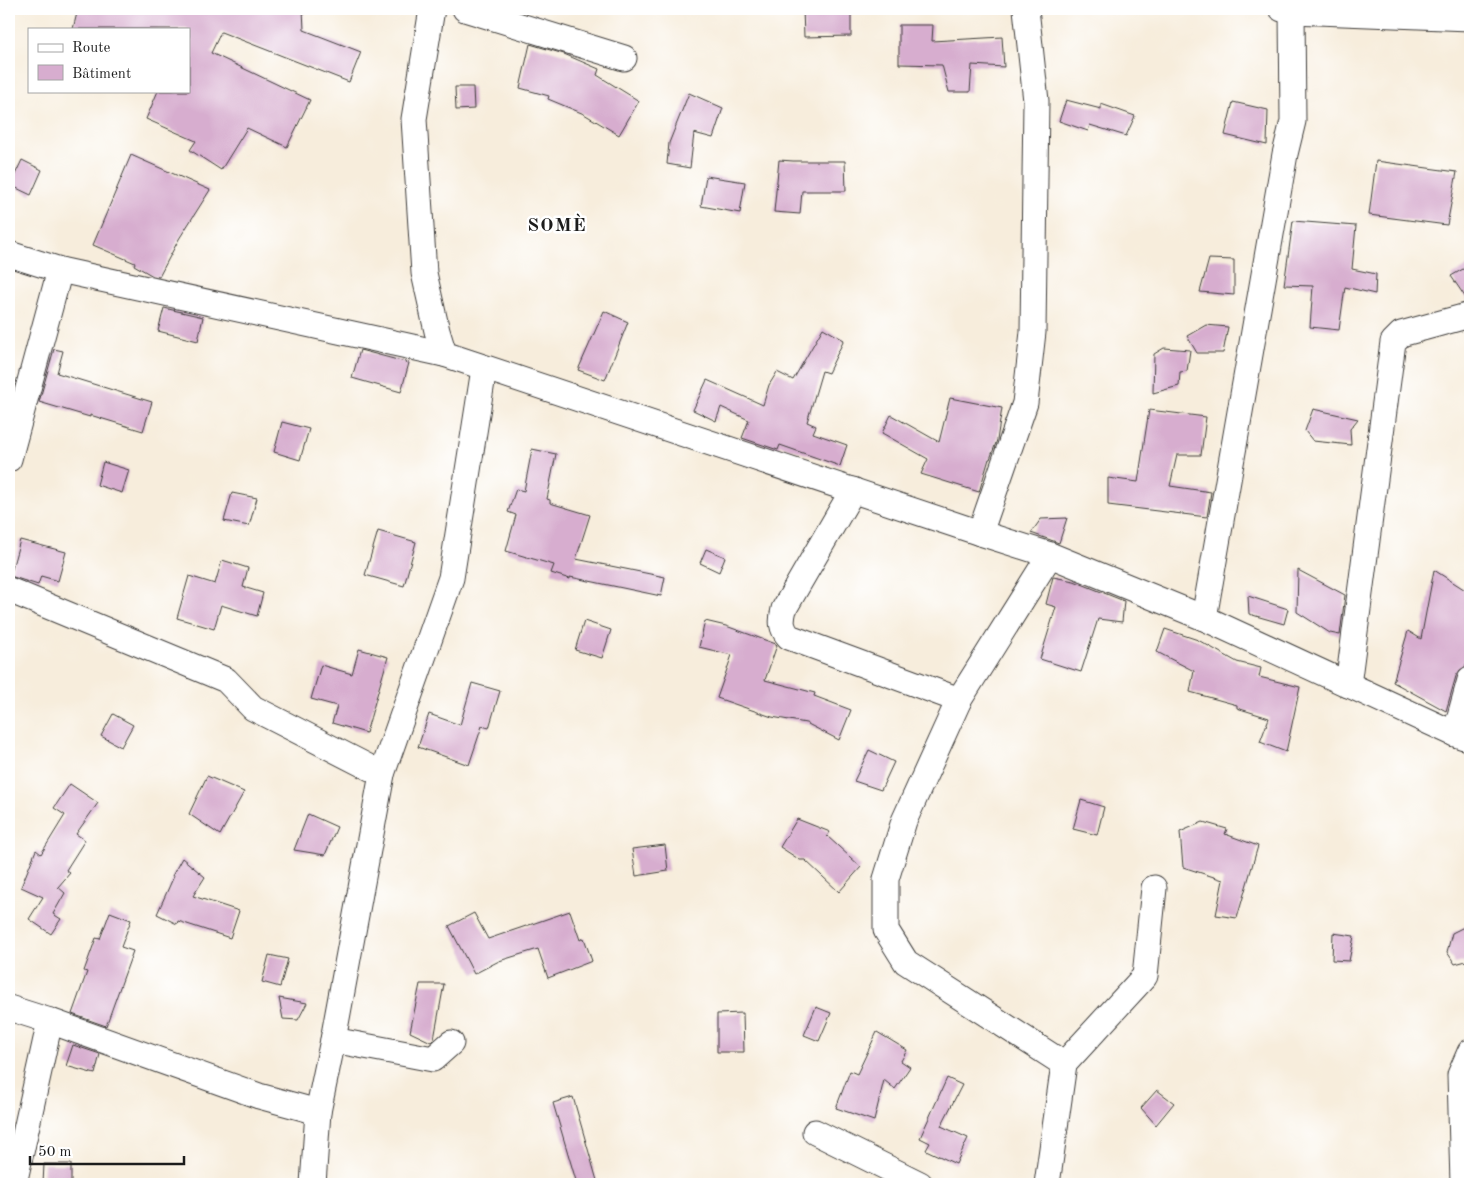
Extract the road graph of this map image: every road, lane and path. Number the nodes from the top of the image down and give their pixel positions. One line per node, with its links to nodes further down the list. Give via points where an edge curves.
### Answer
1 (432, 9): 10 (street, via 414,119 424,273)
2 (465, 9): 6 (street)
3 (1026, 9): 14 (street, via 1036,101 1033,332 1025,403)
4 (1287, 10): 5 (street); 17 (street, via 1294,121 1285,154)
5 (1470, 18)
6 (624, 58)
7 (9, 254): 8 (street)
8 (60, 270): 10 (street); 12 (street)
9 (1470, 315): 19 (street, via 1401,334 1393,342)
10 (444, 354): 11 (street)
11 (484, 369): 13 (street); 22 (street, via 451,578)
12 (9, 459)
13 (853, 490): 14 (street); 20 (street, via 784,610 781,619 784,631 789,637)
14 (980, 533): 15 (street)
15 (1050, 555): 17 (street); 20 (street)
16 (9, 590): 22 (street, via 226,680 254,708)
17 (1204, 618): 19 (street)
18 (1470, 680): 21 (street)
19 (1348, 685): 21 (street)
20 (959, 700): 29 (street, via 904,821 886,878 886,930 906,962)
21 (1462, 737)
22 (382, 774): 26 (street)
23 (1154, 888): 29 (street, via 1145,976)
24 (9, 1008): 25 (street)
25 (50, 1021): 30 (street, via 259,1096); 32 (street)
26 (333, 1040): 27 (street, via 434,1058); 30 (street)
27 (451, 1043)
28 (1470, 1052): 36 (street, via 1460,1076)
29 (1064, 1064): 35 (street)
30 (318, 1112): 33 (street)
31 (815, 1132): 34 (street)
32 (14, 1184)
33 (312, 1184)
34 (920, 1184)
35 (1047, 1184)
36 (1463, 1184)

